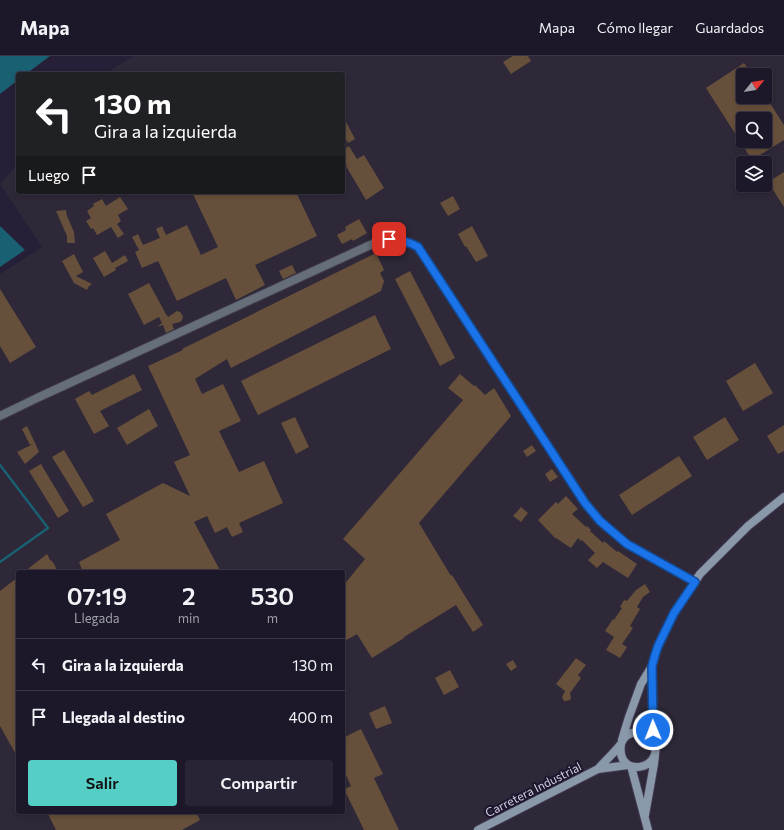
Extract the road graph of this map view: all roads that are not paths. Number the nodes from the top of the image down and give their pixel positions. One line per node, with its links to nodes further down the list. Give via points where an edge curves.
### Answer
1 (0, 416): 3 (street, via 379,241 407,241 418,247 596,517 627,544)
2 (784, 497): 3 (main road, via 748,526)
3 (695, 582): 4 (main road, via 674,613 658,646)
4 (652, 666): 5 (main road, via 641,684); 6 (main road)
5 (621, 743): 6 (main road, via 631,733 638,732 645,734); 8 (main road, via 622,759); 9 (main road, Carretera Industrial)
6 (654, 744): 7 (main road)
7 (655, 754): 8 (main road, via 646,766); 10 (main road)
8 (630, 766): 9 (main road, Carretera Industrial); 10 (main road)
9 (598, 769): 11 (main road, Carretera Industrial)
10 (645, 817): 12 (main road)
11 (478, 830)
12 (648, 830)

